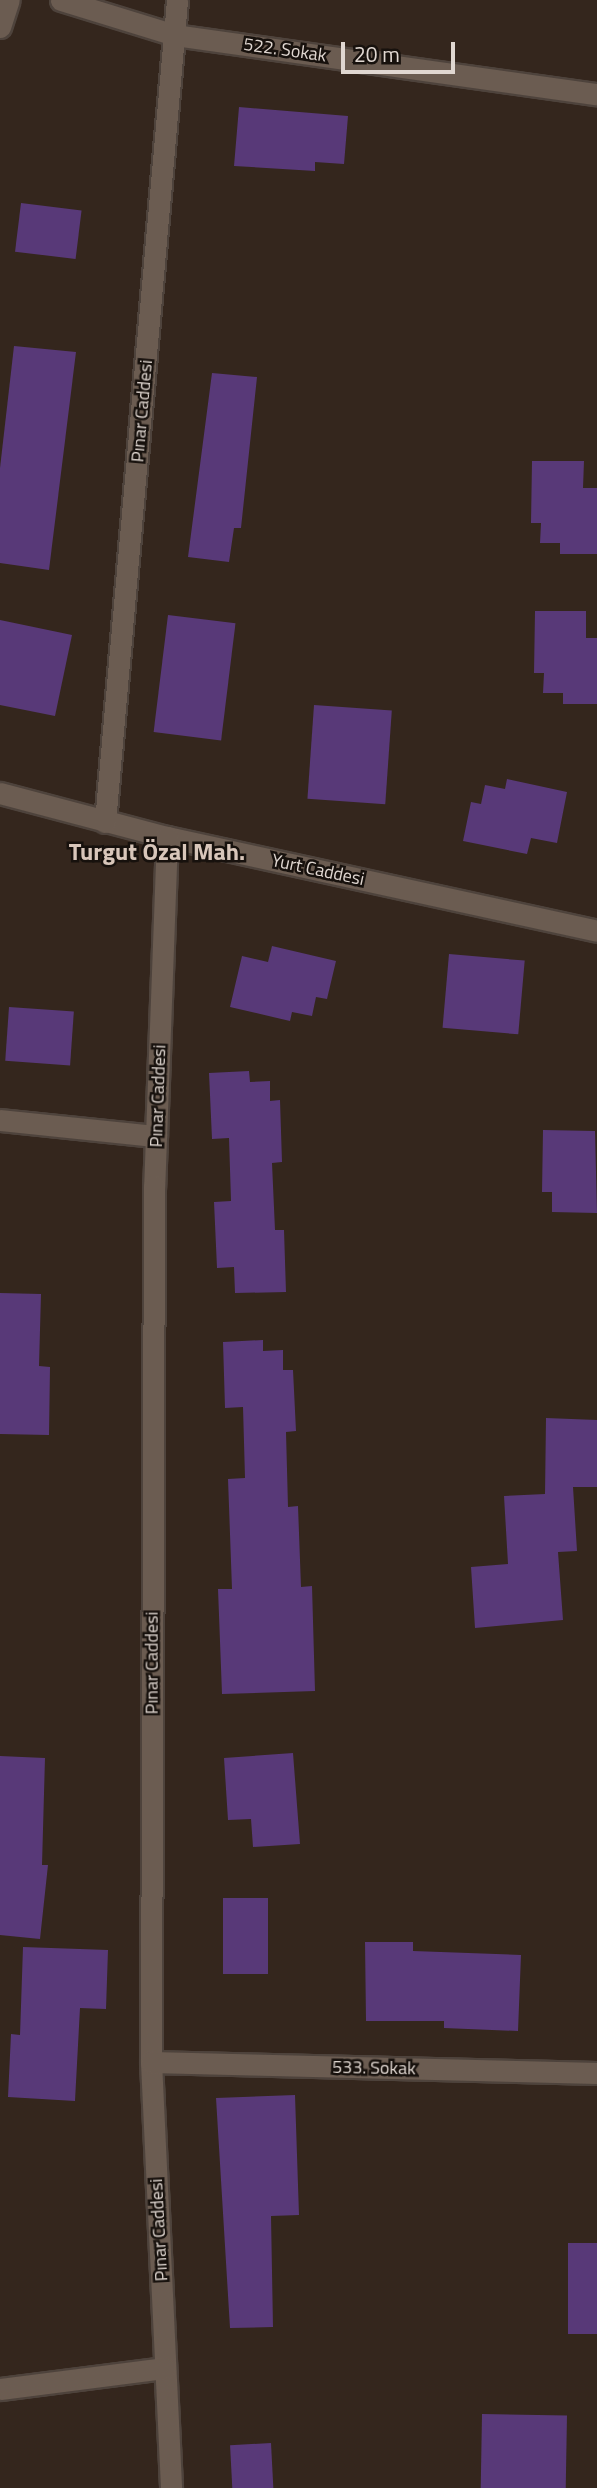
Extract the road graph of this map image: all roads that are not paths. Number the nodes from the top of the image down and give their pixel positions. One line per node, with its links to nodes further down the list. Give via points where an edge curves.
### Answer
1 (9, 0): 4 (street)
2 (61, 0): 5 (street, 522. Sokak)
3 (177, 0): 5 (street, Pınar Caddesi)
4 (0, 27)
5 (175, 35): 6 (street, 522. Sokak); 8 (street, Pınar Caddesi)
6 (597, 94)
7 (0, 793): 8 (street, Yurt Caddesi)
8 (106, 822): 9 (street, Yurt Caddesi)
9 (167, 837): 10 (street, Yurt Caddesi); 12 (street, Pınar Caddesi)
10 (597, 931)
11 (0, 1120): 12 (street)
12 (156, 1136): 13 (street, Pınar Caddesi)
13 (151, 2062): 14 (street, 533. Sokak); 15 (street, Pınar Caddesi)
14 (597, 2073)
15 (165, 2368): 16 (street); 17 (street, Pınar Caddesi)
16 (0, 2389)
17 (171, 2488)

